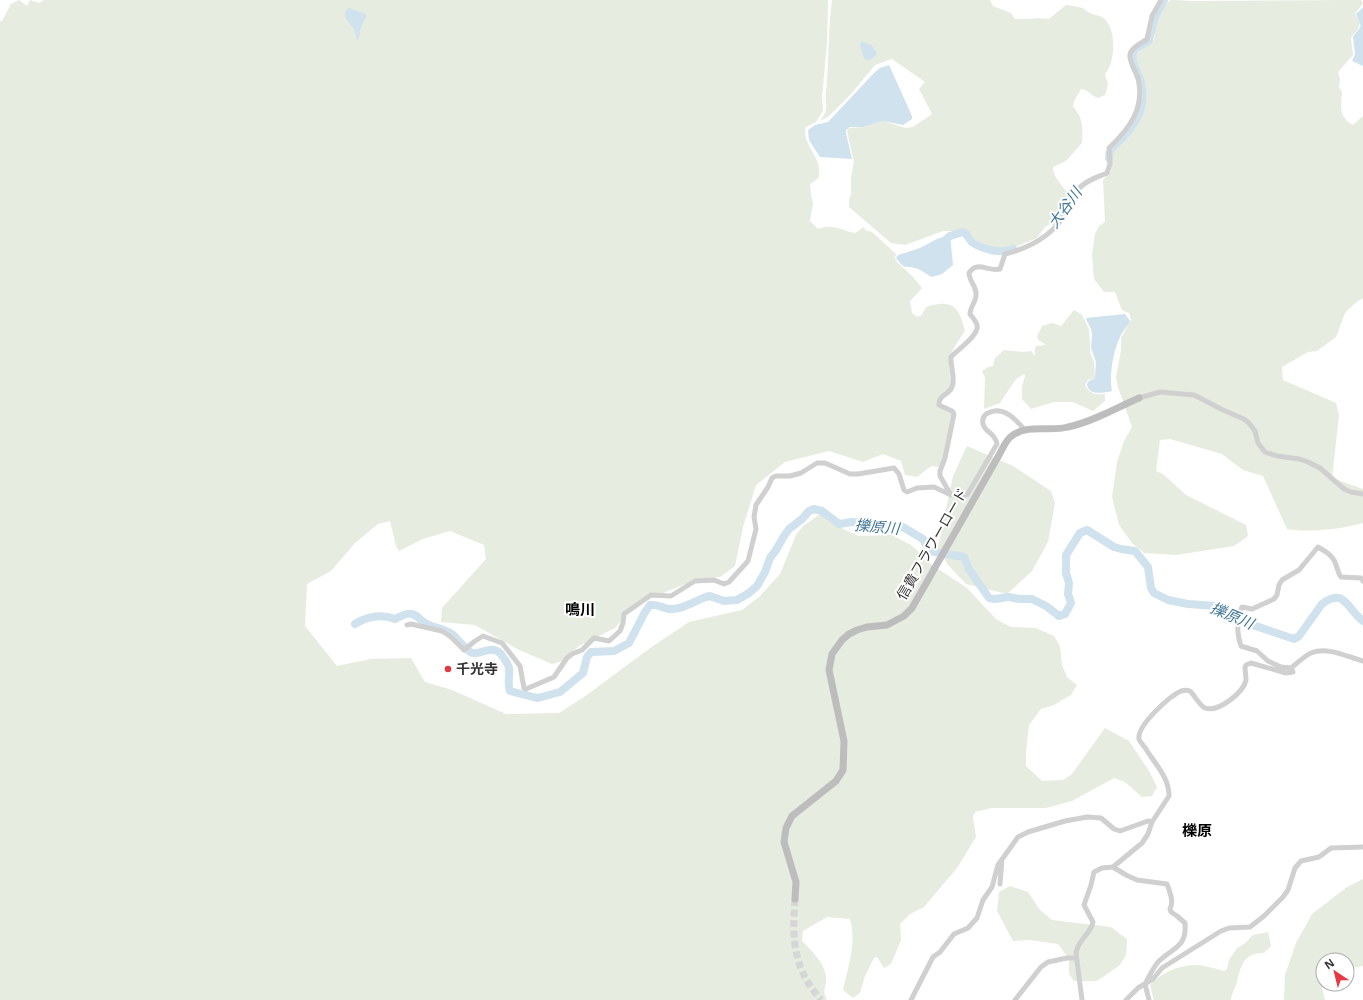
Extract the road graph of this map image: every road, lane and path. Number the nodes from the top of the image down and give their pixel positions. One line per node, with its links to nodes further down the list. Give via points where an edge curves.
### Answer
1 (1161, 0): 5 (street, via 1152,16 1147,39 1131,50 1140,94 1139,106 1122,136 1109,148 1110,164 1107,173 1078,189 1056,228 1030,246 1006,254 1000,269 979,266 969,273 976,296 970,314 977,323 977,328 969,341 951,357 952,387 939,401 939,405 954,414 946,458 940,471 940,476)
2 (1140, 398): 3 (street, via 1066,428); 4 (street, via 1160,392 1194,395 1250,422 1258,443 1269,455 1308,462 1320,468 1344,488)
3 (1025, 430): 5 (street, via 1002,411 985,415 982,423 996,439 997,444 968,495); 15 (street, 信貴フラワーロード, via 1013,435 1006,443 912,608 904,616 887,625 857,630 842,640 832,654 829,670 844,741 843,770 836,781 792,816 786,828 784,842 796,882)
4 (1363, 494)
5 (951, 495): 7 (street, via 934,487 917,488 907,492 894,468 850,474 825,463 817,463 801,473 776,476 772,478 756,505 756,529 748,561 729,582 724,584 714,580 695,581 671,596 649,596 624,614 620,631 609,641 594,638 582,650 567,658 554,677 526,689 520,666 500,642 484,636 464,650 442,631)
6 (1363, 581): 9 (street, via 1361,578 1341,577 1336,563 1328,552 1318,547 1299,570 1282,580 1274,599 1252,608 1242,608 1238,627 1242,646 1257,650 1268,661 1281,667)
7 (406, 625)
8 (1363, 661): 9 (street, via 1324,650 1309,653)
9 (1291, 668): 10 (street, via 1294,672 1286,673 1248,664 1245,667 1246,679 1234,698 1211,709 1201,705 1192,692 1185,690 1168,700 1152,716 1140,730 1140,740 1164,775 1169,791 1168,800)
10 (1152, 822): 12 (street, via 1148,821 1120,831 1101,818 1087,817 1065,821 1019,836); 13 (street, via 1142,843)
11 (1363, 847): 17 (street, via 1331,848 1319,857 1301,861 1295,868 1283,897 1250,928 1229,928 1221,932 1162,968)
12 (1003, 856): 14 (street); 18 (street, via 977,918 968,928 954,934 933,957)
13 (1113, 867): 16 (street, via 1097,869 1093,874 1084,905 1094,922 1082,938); 17 (street, via 1137,880 1167,884 1172,898 1171,912 1185,924 1186,934 1183,941 1158,963)
14 (1000, 884)
15 (795, 899)
16 (1076, 958): 19 (street, via 1048,962 1041,966); 20 (street)
17 (1145, 984): 21 (street); 22 (street)
18 (911, 1000)
19 (1015, 1000)
20 (1082, 1000)
21 (1126, 1000)
22 (1149, 1000)

